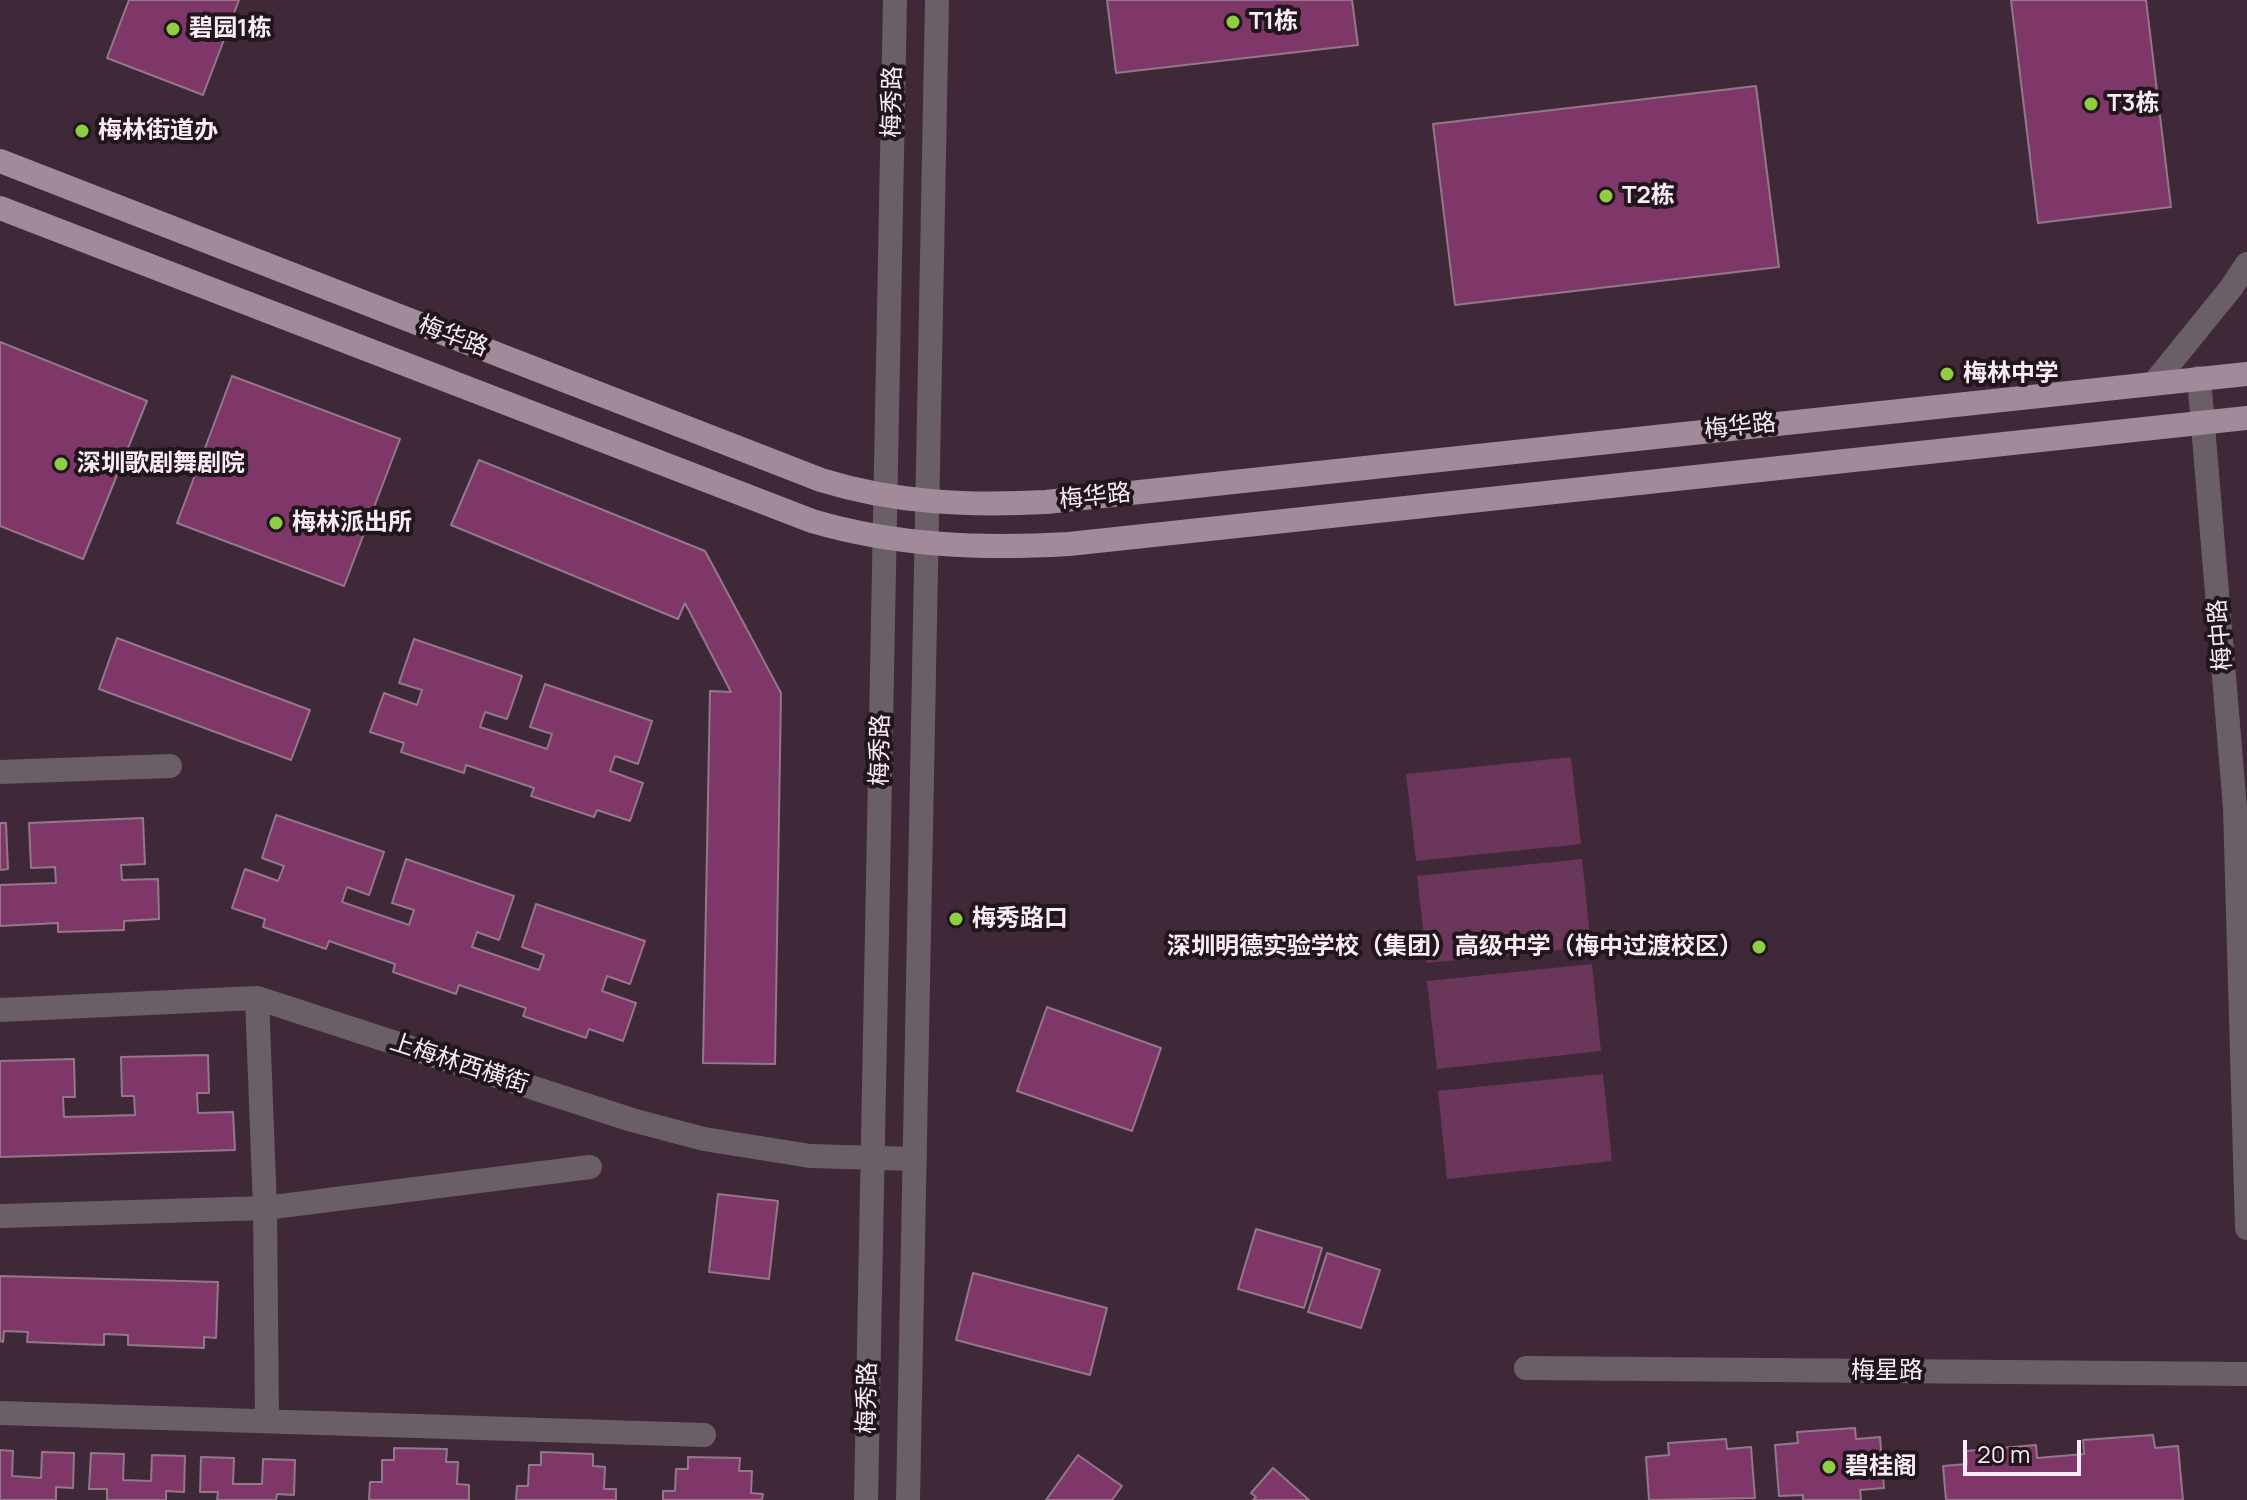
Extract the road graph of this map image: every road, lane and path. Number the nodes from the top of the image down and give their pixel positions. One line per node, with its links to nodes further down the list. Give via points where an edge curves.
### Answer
1 (895, 0): 11 (street, 梅秀路)
2 (937, 0): 12 (street, 梅秀路)
3 (0, 161): 11 (main road, 梅华路, via 821,480)
4 (0, 208): 13 (main road, 梅华路, via 812,521)
5 (2247, 264): 8 (street)
6 (2247, 374): 7 (main road, 梅华路)
7 (2199, 378): 8 (main road, 梅华路); 10 (street, 梅中路)
8 (2154, 383): 12 (main road, 梅华路, via 1046,502)
9 (2247, 418): 10 (main road, 梅华路)
10 (2202, 422): 14 (main road, 梅华路, via 1069,544); 17 (street, 梅中路)
11 (885, 496): 12 (main road, 梅华路); 13 (street, 梅秀路)
12 (927, 502): 14 (street, 梅秀路)
13 (885, 538): 14 (main road, 梅华路); 20 (street, 梅秀路)
14 (926, 543): 21 (street, 梅秀路)
15 (170, 766): 16 (street)
16 (0, 772)
17 (2241, 808): 25 (street, 梅中路)
18 (257, 998): 19 (street, 上梅林西横街); 20 (street, 上梅林西横街, via 704,1139 810,1156); 23 (street)
19 (0, 1010)
20 (873, 1159): 21 (street, 上梅林西横街); 31 (street, 梅秀路)
21 (915, 1159): 32 (street, 梅秀路)
22 (590, 1167): 23 (street)
23 (265, 1208): 24 (street); 29 (street)
24 (0, 1216)
25 (2247, 1228)
26 (1526, 1368): 27 (street, 梅星路)
27 (2247, 1374)
28 (0, 1413): 29 (street)
29 (267, 1421): 30 (street)
30 (704, 1435)
31 (866, 1500)
32 (908, 1500)

